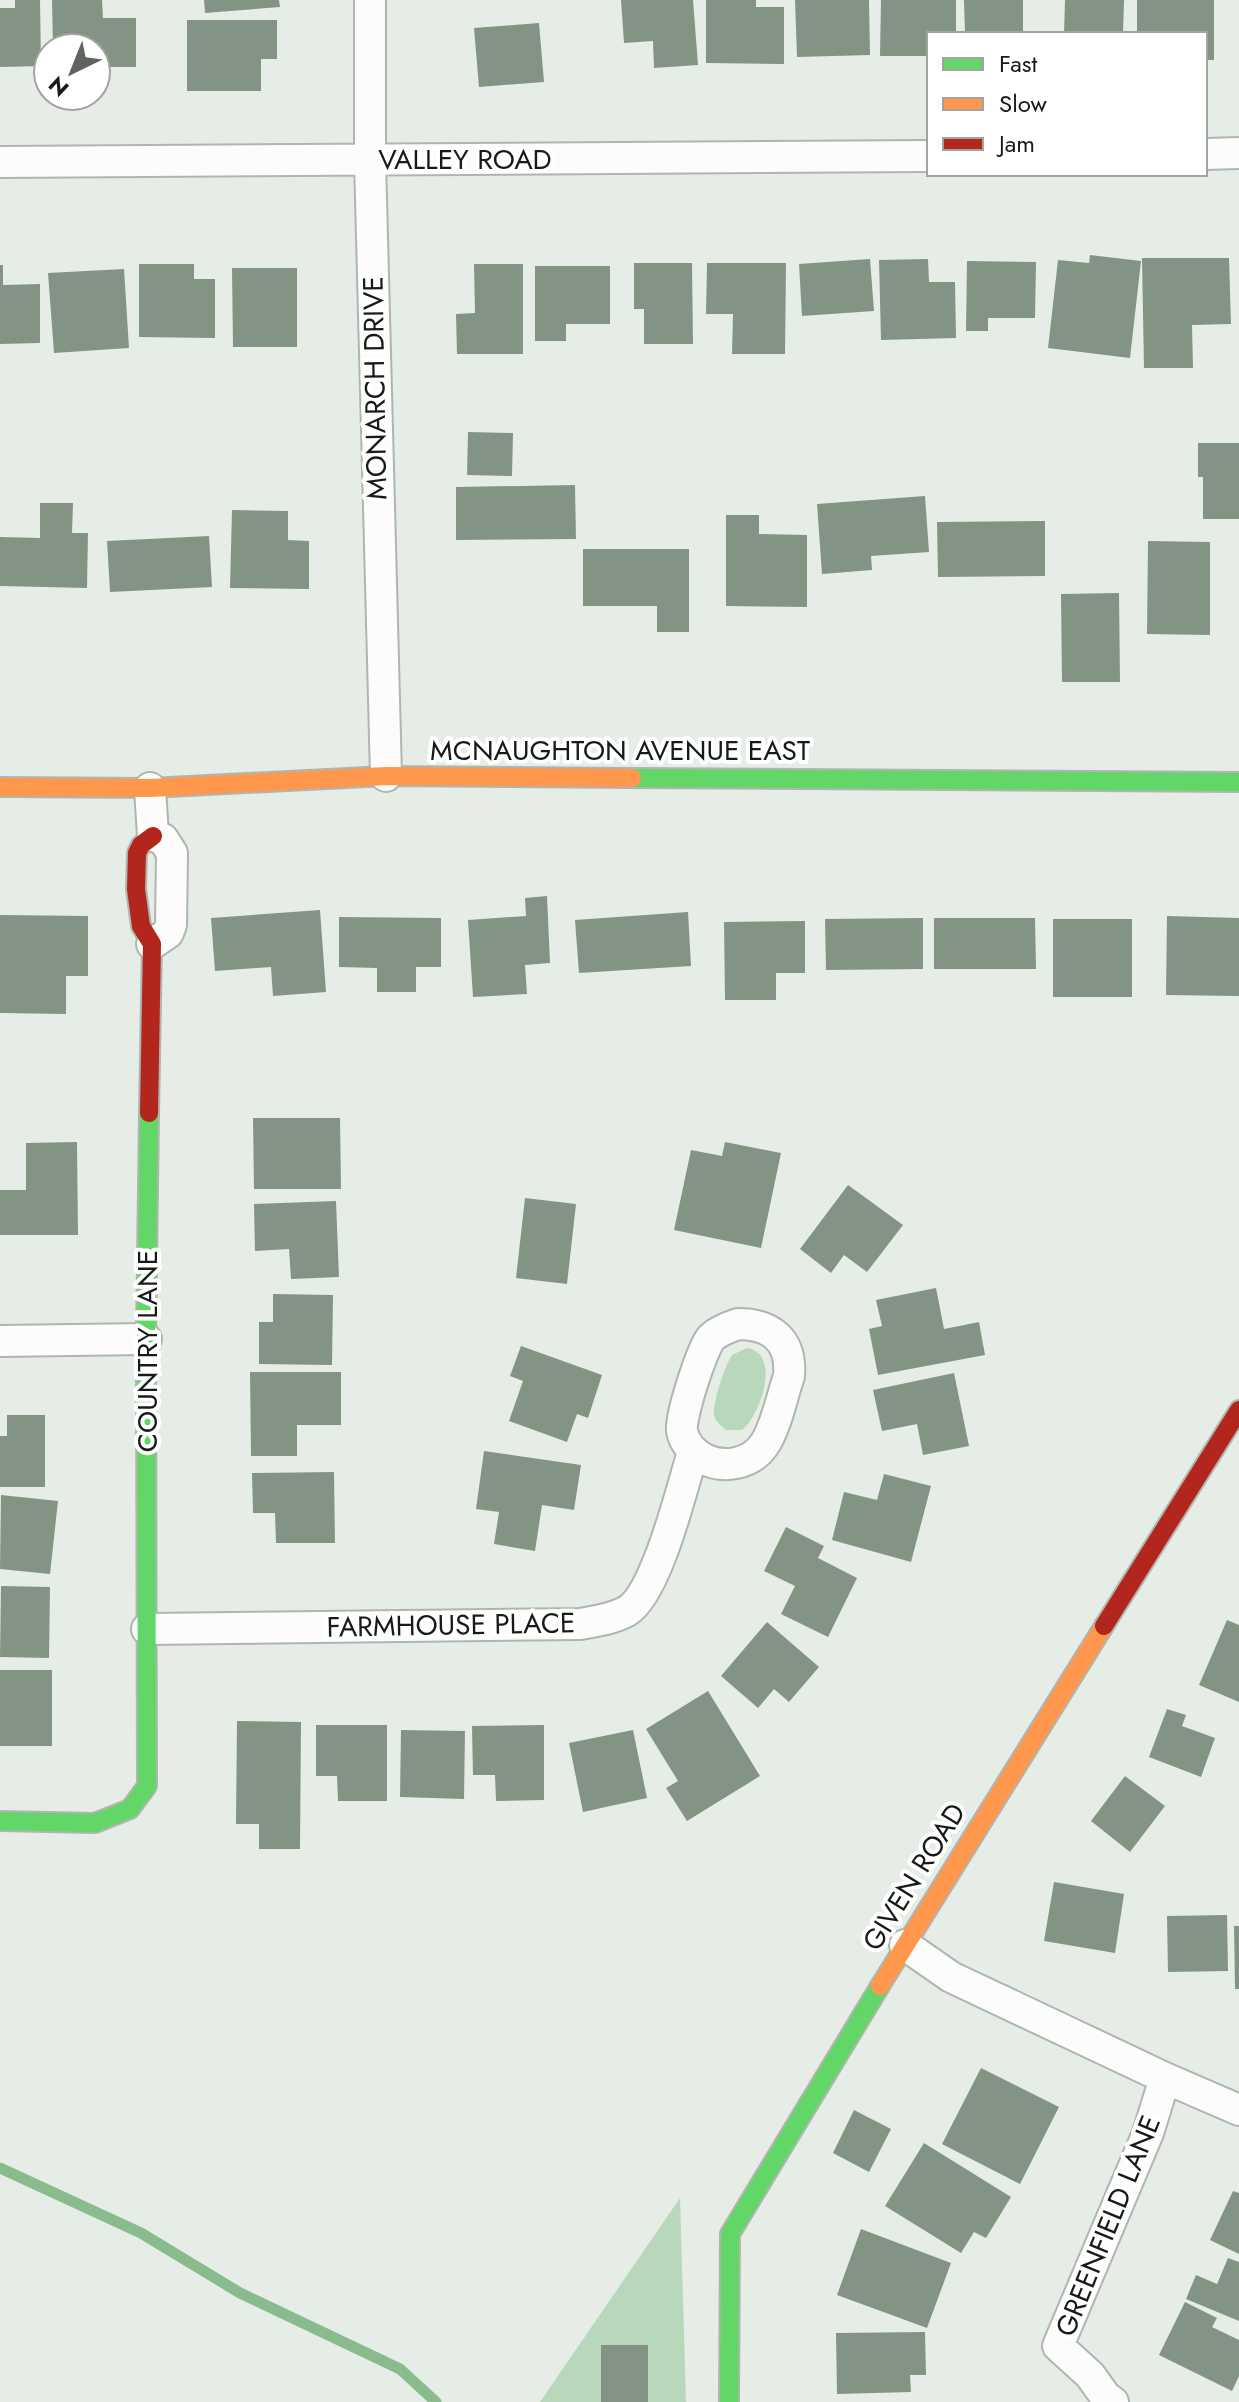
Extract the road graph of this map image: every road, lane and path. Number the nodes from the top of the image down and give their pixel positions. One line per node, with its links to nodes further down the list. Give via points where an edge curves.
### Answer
1 (370, 0): 5 (street, MONARCH DRIVE)
2 (1239, 153): 3 (street)
3 (1207, 154)
4 (927, 156): 5 (street, VALLEY ROAD)
5 (370, 160): 6 (street, VALLEY ROAD); 7 (street, MONARCH DRIVE)
6 (0, 162)
7 (386, 776): 8 (street, MCNAUGHTON AVENUE EAST); 10 (street, MCNAUGHTON AVENUE EAST)
8 (1239, 782)
9 (0, 787): 10 (street, MCNAUGHTON AVENUE EAST)
10 (150, 788): 11 (street, COUNTRY LANE, via 153,836 163,839 172,853 171,925)
11 (152, 944): 12 (street, COUNTRY LANE)
12 (146, 1339): 13 (street); 16 (street, COUNTRY LANE)
13 (0, 1341)
14 (1239, 1410): 18 (street, GIVEN ROAD)
15 (693, 1452): 15 (street, via 682,1431 683,1417 704,1350 712,1338 738,1324 768,1328 780,1340 790,1365 763,1446 729,1465); 16 (street, FARMHOUSE PLACE, via 655,1570 630,1610 610,1618 580,1624)
16 (147, 1629): 17 (street, COUNTRY LANE, via 147,1786 130,1809 95,1823)
17 (0, 1821)
18 (905, 1945): 19 (street, GREENFIELD LANE, via 951,1977); 21 (street, GIVEN ROAD, via 730,2234)
19 (1165, 2078): 20 (street, GREENFIELD LANE); 22 (street, GREENFIELD LANE, via 1148,2133 1058,2346)
20 (1239, 2110)
21 (729, 2402)
22 (1113, 2402)

